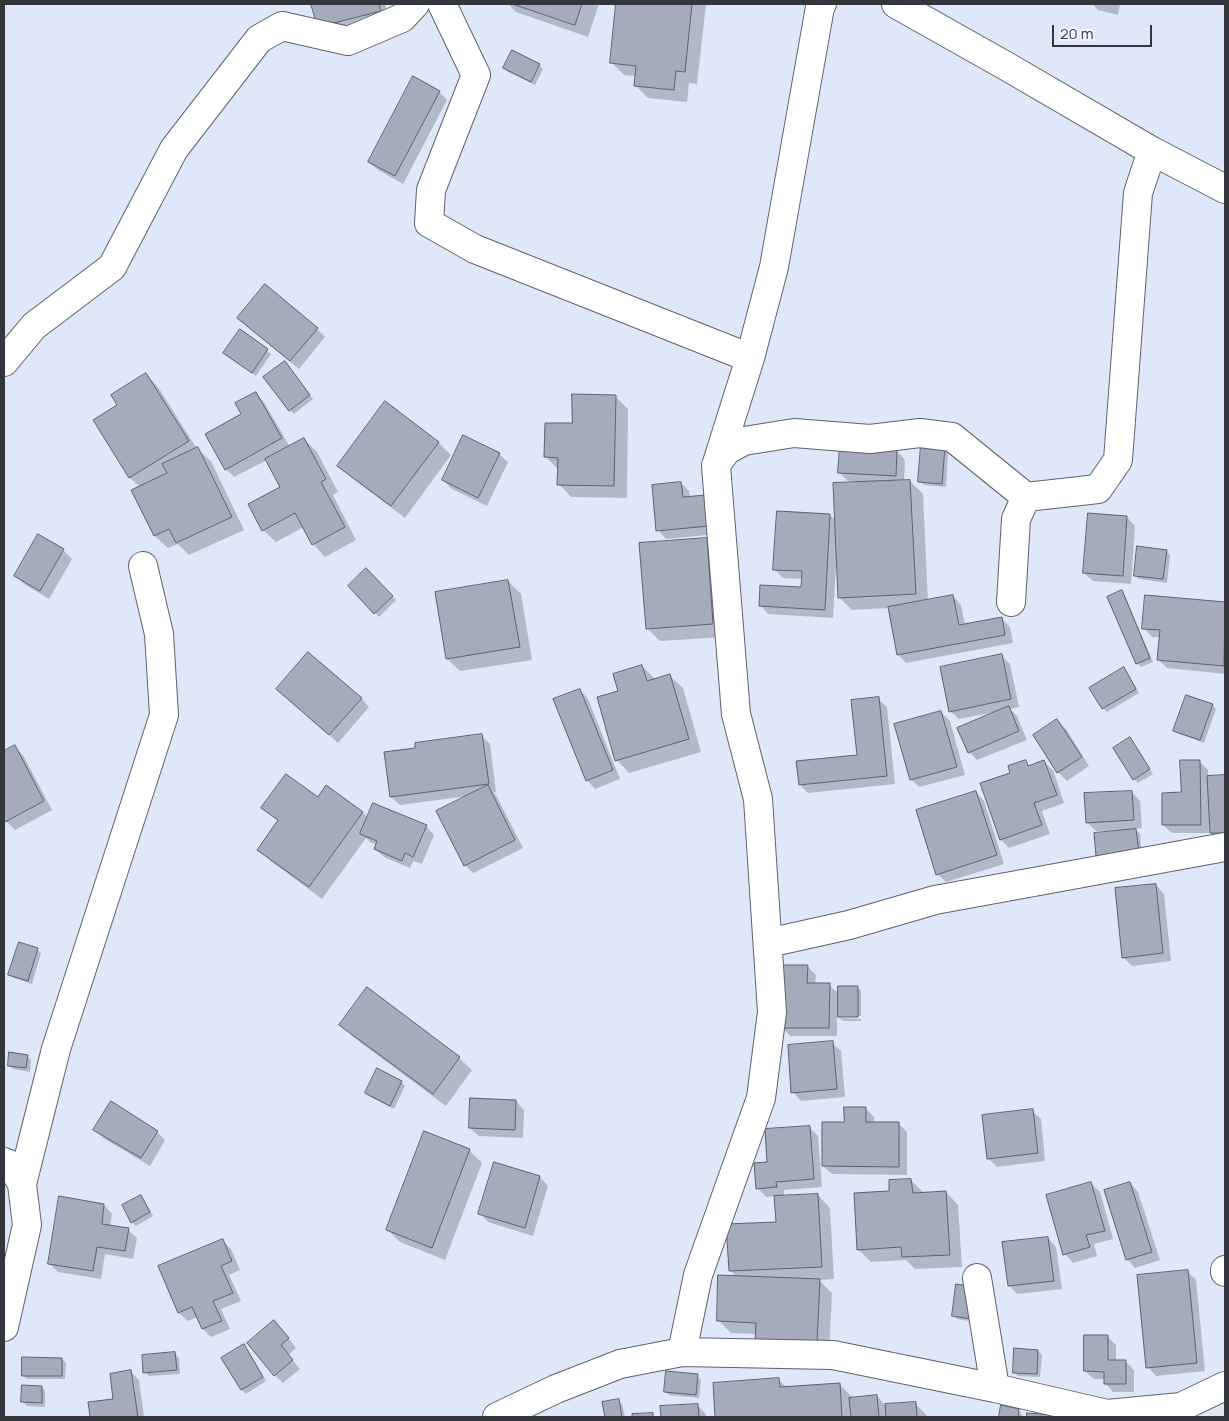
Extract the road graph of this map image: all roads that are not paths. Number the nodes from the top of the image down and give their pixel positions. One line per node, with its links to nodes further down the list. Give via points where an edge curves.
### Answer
1 (415, 4): 8 (street, via 402,18 348,40 282,26 260,39 174,149 112,267 34,326)
2 (442, 4): 7 (street, via 476,75 431,190 428,223 475,249)
3 (822, 4): 7 (street, via 774,268)
4 (896, 4): 5 (street)
5 (1152, 151): 6 (street); 10 (street, via 1138,193 1118,460 1098,488)
6 (1225, 189)
7 (750, 358): 9 (street)
8 (4, 362)
9 (716, 466): 10 (street, via 727,450 744,441 794,433 870,439 920,432 952,437); 14 (street, via 736,714 758,799)
10 (1026, 497): 12 (street, via 1016,519)
11 (143, 566): 16 (street, via 159,634 164,715 56,1049)
12 (1011, 602)
13 (1225, 847): 14 (street, via 934,900 849,925)
14 (768, 943): 19 (street, via 772,1012 761,1098 698,1275)
15 (4, 1162): 16 (street, via 11,1165)
16 (22, 1184): 18 (street, via 27,1225)
17 (977, 1278): 21 (street)
18 (4, 1327)
19 (682, 1352): 21 (street, via 833,1355); 23 (street, via 620,1364)
20 (1225, 1386): 22 (street)
21 (995, 1388): 22 (street, via 1107,1414)
22 (1186, 1412)
23 (497, 1417)

